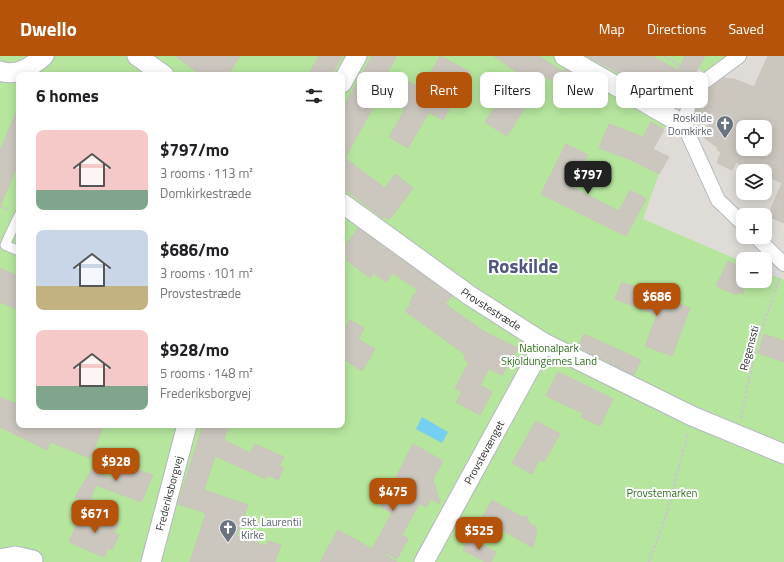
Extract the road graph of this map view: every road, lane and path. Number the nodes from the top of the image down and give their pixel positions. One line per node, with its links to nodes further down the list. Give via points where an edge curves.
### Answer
1 (44, 56): 9 (street, via 31,67)
2 (137, 56): 10 (street)
3 (357, 56): 12 (street)
4 (564, 56): 15 (street)
5 (664, 56): 11 (path)
6 (740, 56): 13 (street)
7 (0, 71): 8 (street, via 8,74)
8 (16, 72)
9 (17, 72)
10 (160, 72)
11 (691, 72)
12 (345, 78)
13 (708, 80)
14 (688, 108): 15 (street)
15 (684, 125): 17 (street, via 718,200)
16 (345, 205): 22 (street, Provstestræde, via 469,295)
17 (736, 217)
18 (16, 221): 20 (lane, via 5,245)
19 (762, 244): 21 (street)
20 (16, 250)
21 (783, 269): 25 (path, Regenssti, via 756,345)
22 (544, 343): 23 (street, Provstestræde); 30 (street, Provstevænget)
23 (692, 416): 25 (street, Provstestræde); 31 (path, via 666,516)
24 (186, 428): 29 (street, Frederiksborgvej)
25 (737, 436): 26 (street, Provstestræde)
26 (784, 454)
27 (0, 559): 28 (street, via 15,556)
28 (33, 560)
29 (151, 562)
30 (424, 562)
31 (649, 562)

